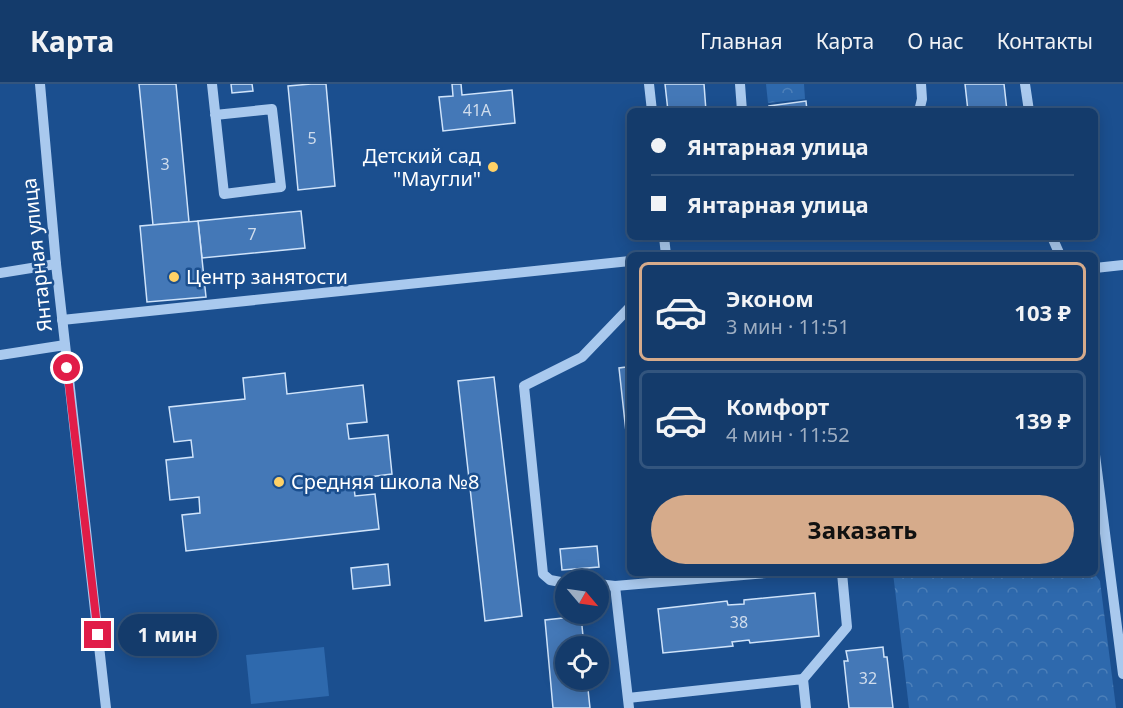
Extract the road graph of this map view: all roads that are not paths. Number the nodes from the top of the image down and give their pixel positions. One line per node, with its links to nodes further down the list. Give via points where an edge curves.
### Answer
1 (40, 84): 13 (street, Янтарная улица)
2 (212, 84): 11 (street)
3 (649, 84): 7 (street)
4 (740, 84): 8 (street)
5 (921, 84): 9 (street)
6 (1025, 84): 10 (street)
7 (652, 108)
8 (742, 108)
9 (920, 108)
10 (1029, 108)
11 (215, 115): 11 (street, via 224,194 281,187 272,109)
12 (627, 261): 18 (street)
13 (56, 264): 16 (street); 18 (street, Янтарная улица)
14 (1123, 265): 15 (street)
15 (1098, 268)
16 (0, 273)
17 (627, 310): 24 (street, via 582,357 524,386 543,574)
18 (62, 320): 19 (street, Янтарная улица)
19 (65, 345): 20 (street); 30 (street, Янтарная улица)
20 (0, 355)
21 (1098, 513): 27 (street)
22 (731, 576): 26 (street)
23 (842, 576): 28 (street, via 847,627)
24 (555, 581)
25 (609, 585): 26 (street)
26 (615, 586): 29 (street)
27 (1123, 674)
28 (803, 679): 29 (street); 31 (street)
29 (629, 703)
30 (106, 708)
31 (806, 708)

